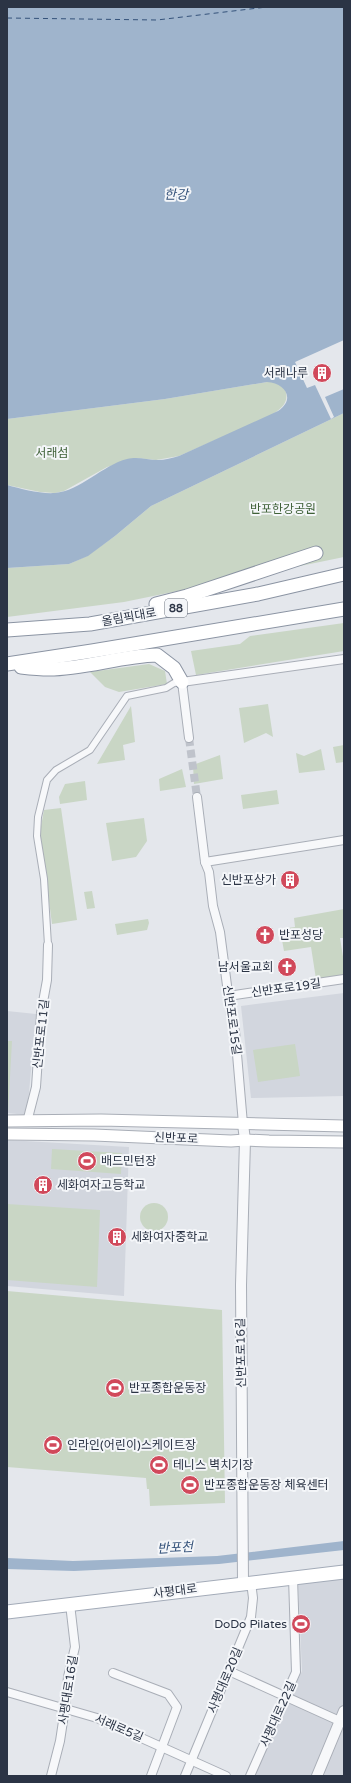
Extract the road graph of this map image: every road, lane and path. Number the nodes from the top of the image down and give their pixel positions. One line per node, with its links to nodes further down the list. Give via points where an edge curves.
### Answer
1 (316, 553): 4 (main road, via 187,596)
2 (344, 574): 4 (main road, 올림픽대로 / 88, via 258,594)
3 (344, 609): 7 (main road)
4 (80, 625): 5 (main road, 올림픽대로 / 88)
5 (11, 629)
6 (344, 659): 8 (street)
7 (7, 664): 8 (main road, via 49,669 157,655 174,668)
8 (182, 682): 9 (street); 13 (street, via 127,696 90,750 56,770 47,780 38,817 37,836 44,879)
9 (189, 738)
10 (197, 797): 12 (street, 신반포로15길)
11 (344, 840): 12 (street)
12 (205, 862): 15 (street, 신반포로15길, via 210,872)
13 (48, 945): 17 (street, 신반포로11길, via 47,980 40,1013 36,1087)
14 (344, 979): 15 (street, 신반포로19길)
15 (228, 996): 18 (street, 신반포로15길, via 235,1032)
16 (7, 1121): 17 (main road, 신반포로)
17 (26, 1122): 18 (main road, 신반포로, via 101,1120)
18 (243, 1124): 19 (main road, 신반포로); 21 (street, 신반포로16길)
19 (344, 1126)
20 (7, 1134): 21 (main road, 신반포로)
21 (245, 1140): 22 (main road, 신반포로); 25 (street, 신반포로16길, via 240,1285 242,1562)
22 (344, 1142)
23 (344, 1572): 24 (main road, 사평대로)
24 (293, 1577): 25 (main road, 사평대로); 31 (street, 사평대로22길, via 296,1672)
25 (247, 1582): 26 (main road, 사평대로); 28 (street, 사평대로20길, via 253,1598 251,1617)
26 (70, 1604): 27 (main road, 사평대로); 32 (street, 사평대로16길, via 75,1648 68,1676)
27 (7, 1612)
28 (229, 1671): 31 (street); 36 (street, 사평대로20길)
29 (113, 1673): 35 (street, via 168,1694 177,1707)
30 (7, 1692): 32 (street, 서래로5길)
31 (285, 1697): 34 (street); 41 (street, 사평대로22길)
32 (66, 1708): 35 (street, 서래로5길, via 97,1718); 37 (street, 사평대로16길)
33 (344, 1711): 34 (street)
34 (342, 1722): 42 (street)
35 (163, 1747): 36 (street, 서래로5길); 38 (street)
36 (192, 1760): 39 (street, 사평대로20길); 40 (street, 서래로5길)
37 (51, 1776)
38 (151, 1776)
39 (185, 1776)
40 (226, 1776)
41 (250, 1776)
42 (317, 1776)

